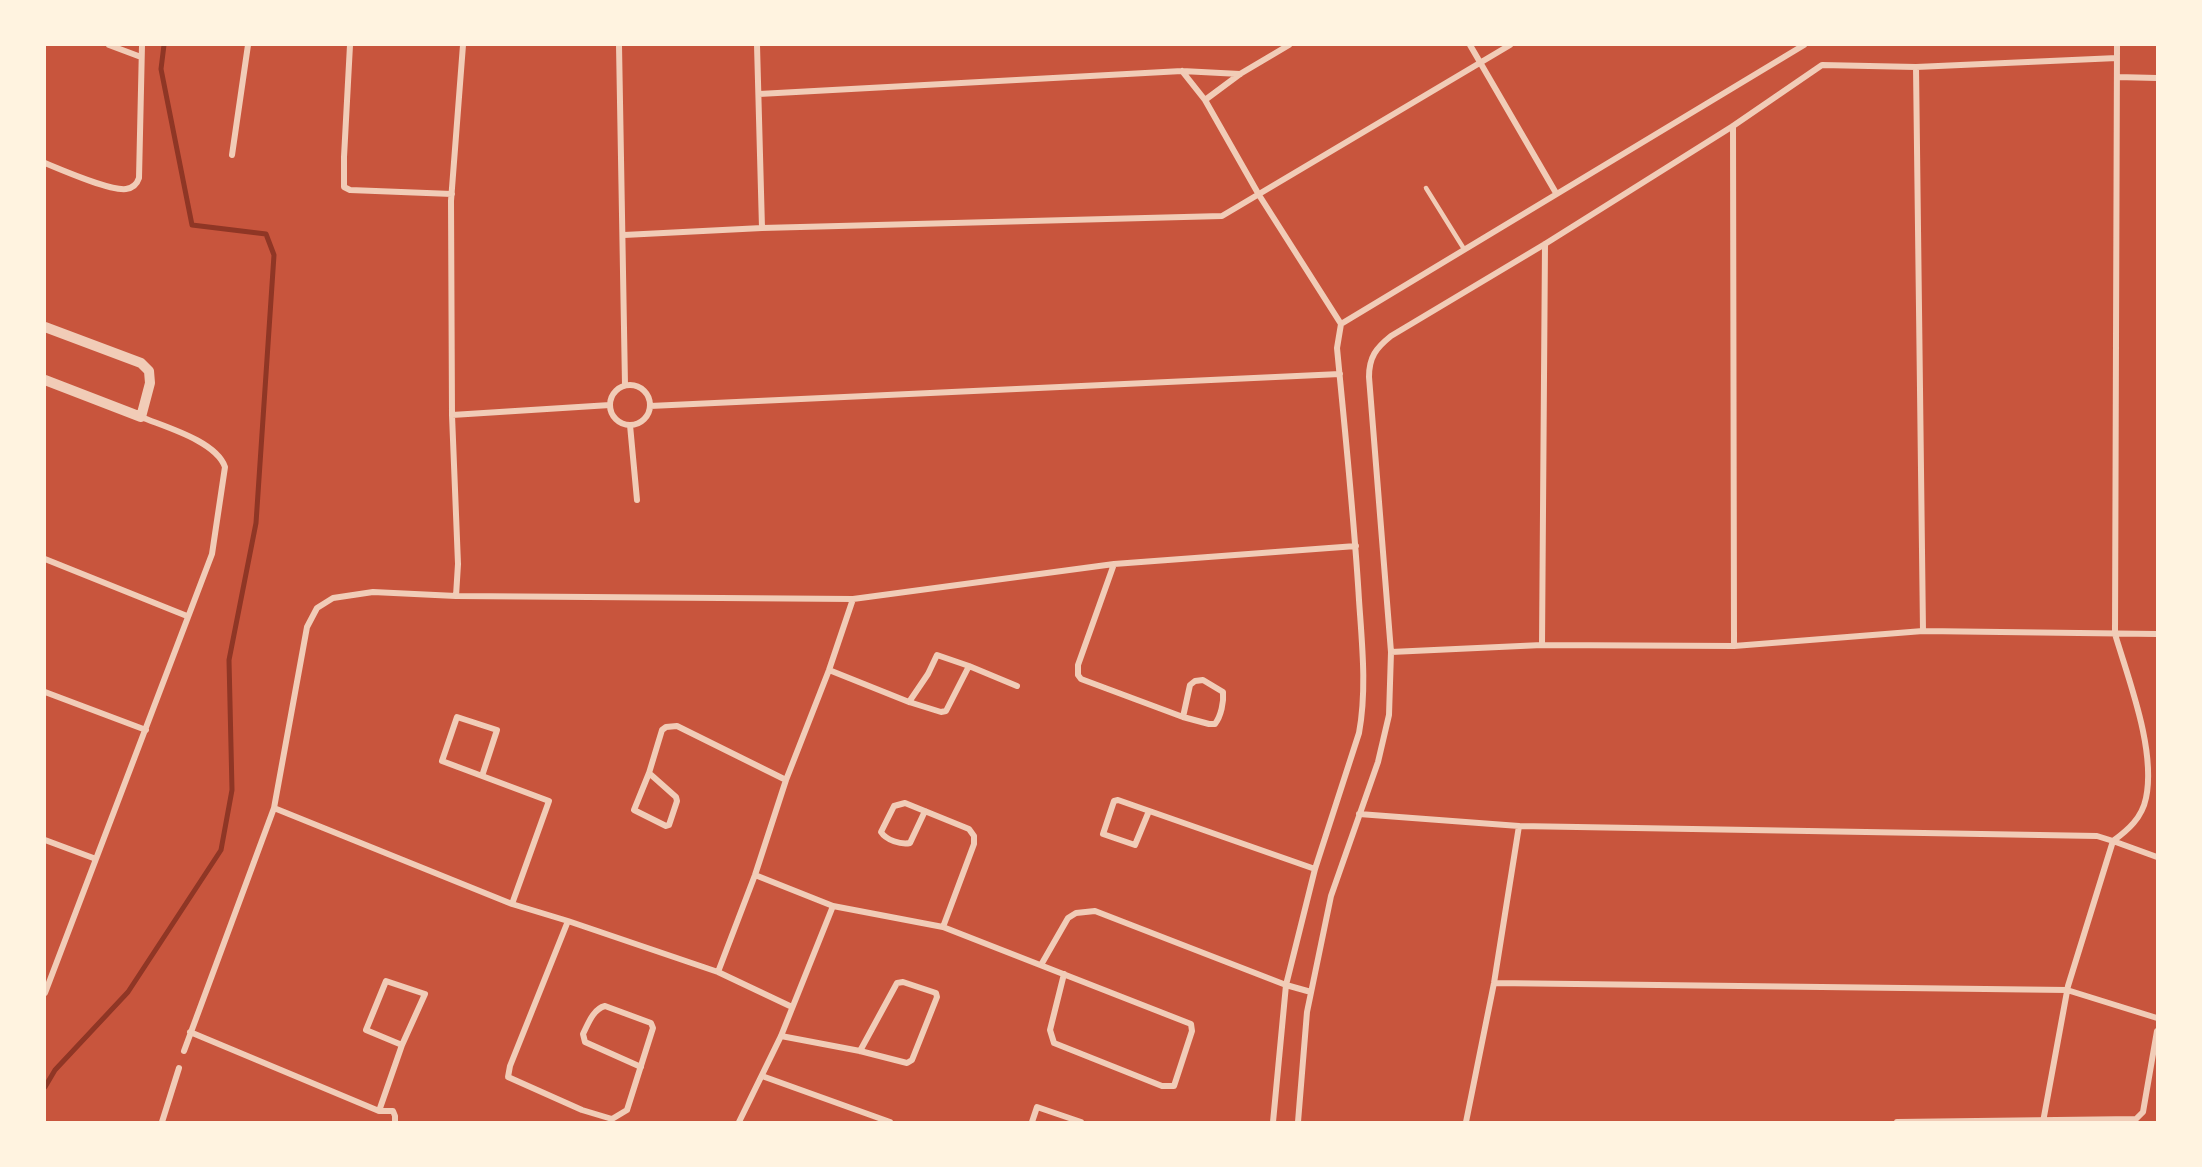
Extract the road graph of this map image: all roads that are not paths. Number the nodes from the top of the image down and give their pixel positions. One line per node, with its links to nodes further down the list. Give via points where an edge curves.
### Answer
1 (109, 45): 13 (street)
2 (142, 45): 13 (street)
3 (248, 45): 24 (street)
4 (350, 45): 28 (street, via 344,187)
5 (463, 45): 28 (street)
6 (620, 45): 31 (street)
7 (757, 45): 21 (street)
8 (1289, 45): 18 (street)
9 (1470, 45): 15 (street)
10 (1510, 45): 15 (street)
11 (1804, 45): 27 (street)
12 (2117, 45): 14 (street)
13 (141, 57): 25 (street, via 137,183 132,188 116,189)
14 (2117, 58): 16 (street); 19 (street)
15 (1480, 63): 27 (street); 29 (street)
16 (1916, 67): 23 (street, via 1822,65); 51 (street)
17 (1182, 71): 18 (street); 21 (street); 22 (street)
18 (1240, 74): 22 (street)
19 (2117, 77): 20 (street); 52 (street)
20 (2157, 78)
21 (759, 94): 30 (street)
22 (1205, 100): 29 (street)
23 (1733, 126): 32 (street); 55 (street)
24 (232, 155)
25 (45, 163)
26 (1426, 188): 33 (lane)
27 (1556, 193): 33 (street)
28 (452, 194): 41 (street)
29 (1259, 195): 30 (street, via 1218,216); 34 (street)
30 (762, 228): 31 (street)
31 (624, 235): 38 (street)
32 (1545, 244): 54 (street); 56 (street, via 1391,336 1372,355 1369,377)
33 (1464, 249): 34 (street)
34 (1341, 324): 36 (street)
35 (45, 327): 42 (street, via 141,363 149,371 150,383)
36 (1340, 374): 40 (street); 45 (street)
37 (45, 380): 42 (street)
38 (625, 385): 39 (street, via 614,393); 40 (street, via 647,394)
39 (610, 405): 41 (street); 43 (street, via 616,419)
40 (650, 406): 43 (street, via 644,420)
41 (452, 415): 48 (street)
42 (141, 417): 50 (street, via 197,440 217,455 225,467 212,554)
43 (630, 425): 44 (street)
44 (637, 500)
45 (1356, 546): 47 (street); 76 (street, via 1364,711)
46 (45, 559): 50 (street)
47 (1114, 564): 49 (street); 62 (street, via 1078,665 1078,675 1081,680)
48 (456, 596): 49 (street); 67 (street, via 373,592 333,598 317,608 307,627)
49 (854, 599): 58 (street)
50 (187, 616): 63 (street)
51 (1923, 631): 52 (street); 55 (street)
52 (2115, 634): 53 (street); 73 (street, via 2147,756 2146,798 2139,817)
53 (2157, 634)
54 (1542, 645): 55 (street); 56 (street)
55 (1734, 646)
56 (1391, 652): 70 (street, via 1389,715 1378,762)
57 (969, 666): 59 (street); 61 (street, via 938,655); 61 (street, via 946,711)
58 (829, 670): 61 (street); 66 (street)
59 (1017, 686)
60 (45, 692): 63 (street)
61 (909, 702)
62 (1183, 717): 62 (street, via 1215,724 1223,692 1203,680 1195,681 1190,685)
63 (146, 730): 75 (street)
64 (649, 773): 64 (street, via 634,811 667,826 676,797); 66 (street, via 662,730 672,725)
65 (482, 776): 65 (street, via 442,760 458,717 497,730); 78 (street, via 549,801)
66 (786, 780): 77 (street)
67 (274, 808): 78 (street); 93 (street)
68 (925, 811): 68 (street, via 905,803 894,806 881,832 903,844 910,843); 81 (street, via 969,829 974,836)
69 (1149, 811): 69 (street, via 1115,801 1103,834 1135,845); 76 (street)
70 (1359, 814): 71 (street); 89 (street, via 1332,896)
71 (1520, 826): 73 (street, via 2097,836); 85 (street)
72 (45, 840): 75 (street)
73 (2113, 841): 74 (street); 87 (street)
74 (2157, 857)
75 (96, 859): 88 (street)
76 (1315, 869): 86 (street)
77 (755, 875): 79 (street); 83 (street)
78 (512, 904): 80 (street)
79 (833, 906): 81 (street); 90 (street)
80 (568, 921): 83 (street); 98 (street, via 508,1077 612,1119 627,1110)
81 (943, 927): 82 (street)
82 (1041, 965): 84 (street); 86 (street, via 1068,918 1095,911)
83 (718, 972): 90 (street)
84 (1064, 974): 84 (street, via 1191,1024 1173,1086 1162,1086 1054,1043 1050,1030)
85 (1494, 983): 87 (street); 110 (street)
86 (1286, 985): 89 (street); 108 (street)
87 (2067, 990): 91 (street); 112 (street)
88 (45, 991)
89 (1311, 992): 109 (street)
90 (792, 1007): 94 (street)
91 (2157, 1018)
92 (2157, 1031): 112 (street, via 2140,1116 2131,1120)
93 (190, 1032): 96 (street); 101 (street)
94 (781, 1036): 97 (street); 100 (street)
95 (402, 1045): 95 (street, via 425,994 386,981 366,1030); 101 (street)
96 (184, 1051)
97 (860, 1051): 97 (street, via 910,1062 936,993 897,983)
98 (641, 1067): 98 (street, via 653,1028 651,1023 605,1006 598,1008 583,1034 585,1042)
99 (179, 1068): 102 (street)
100 (762, 1076): 104 (street); 105 (street)
101 (379, 1111): 103 (street, via 393,1111)
102 (162, 1122)
103 (394, 1122)
104 (739, 1122)
105 (890, 1122)
106 (1032, 1122): 107 (street, via 1037,1107)
107 (1081, 1122)
108 (1273, 1122)
109 (1298, 1122)
110 (1467, 1122)
111 (1897, 1122): 112 (street)
112 (2043, 1122)

